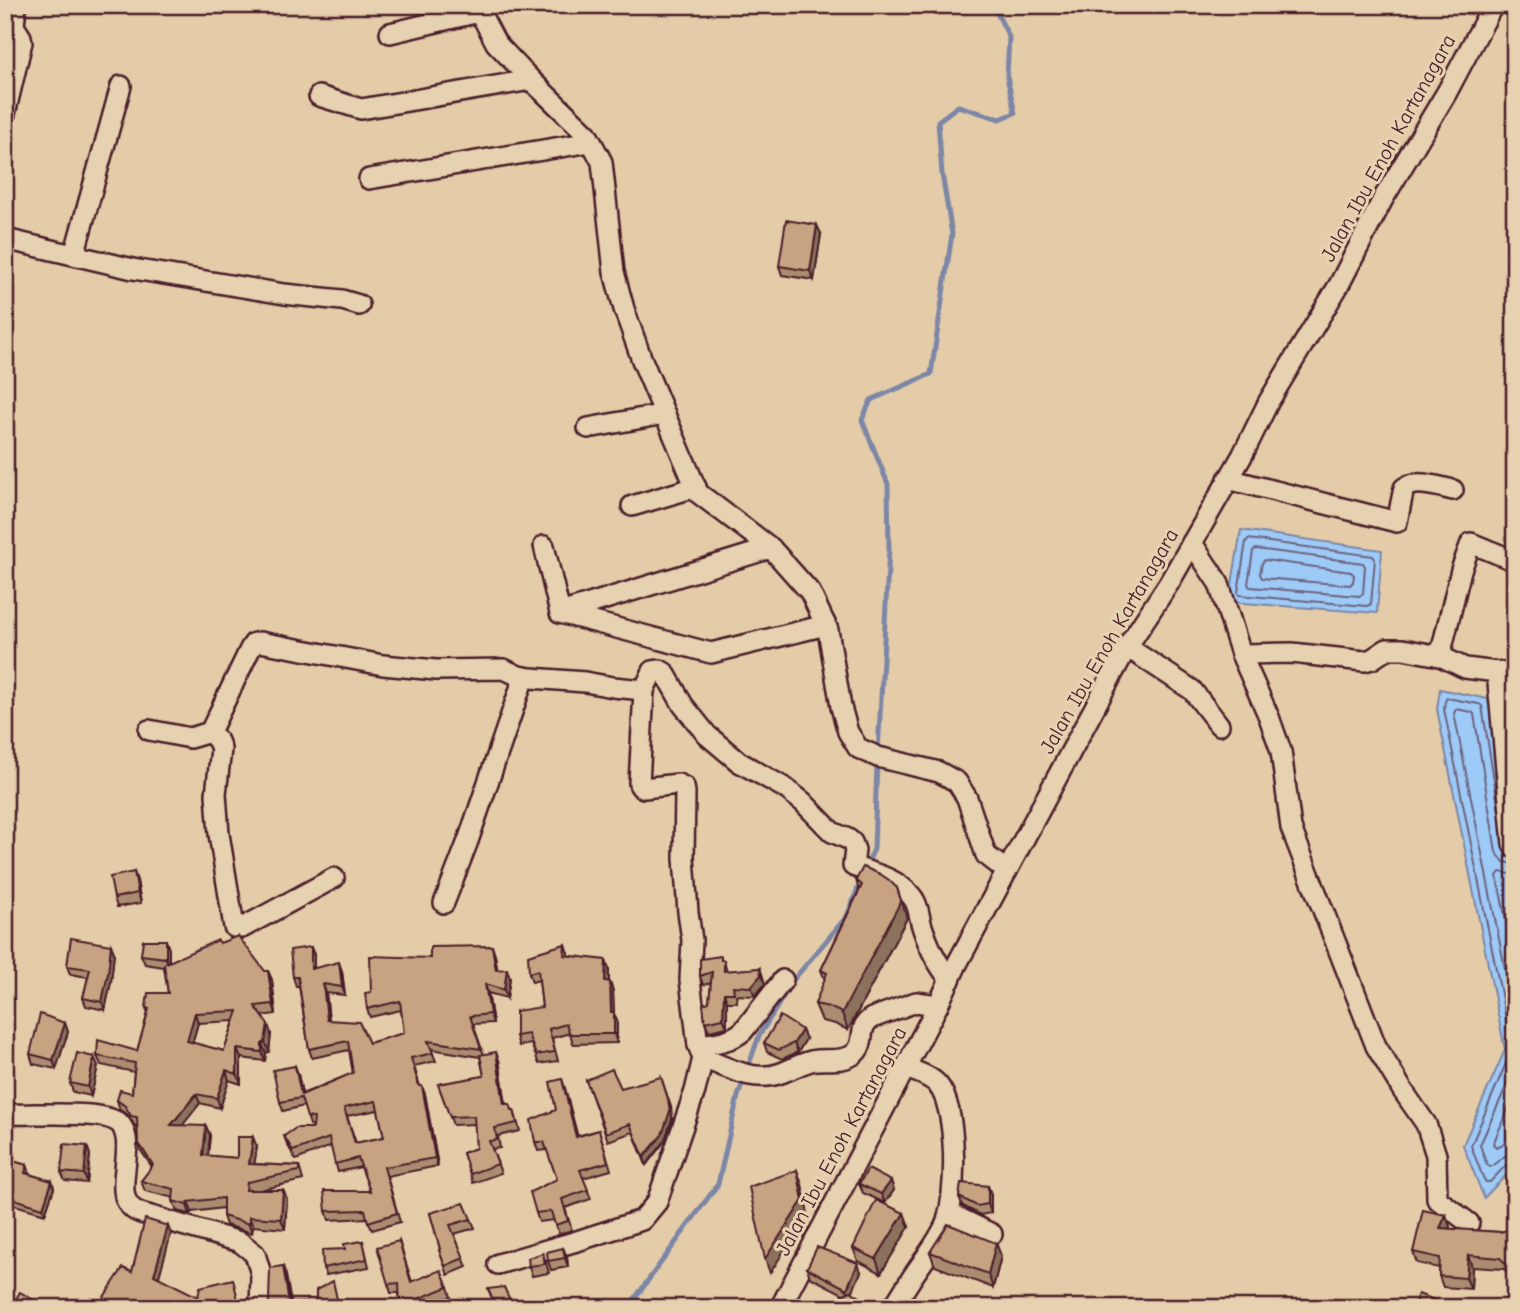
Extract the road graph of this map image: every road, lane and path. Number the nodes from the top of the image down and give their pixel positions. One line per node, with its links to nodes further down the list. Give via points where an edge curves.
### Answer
1 (16, 5): 8 (street, via 14,26 22,42)
2 (1493, 5): 16 (street, Jalan Ibu Enoh Kartanagara)
3 (478, 9): 4 (street); 5 (street, via 496,43)
4 (390, 33)
5 (531, 80): 7 (street, via 361,109); 9 (street)
6 (121, 86): 12 (street)
7 (319, 96)
8 (5, 114)
9 (591, 142): 10 (street); 14 (street, via 602,162 614,272 624,309)
10 (369, 179)
11 (5, 239): 12 (street)
12 (74, 255): 13 (street, via 133,269)
13 (359, 304)
14 (665, 414): 15 (street); 17 (street)
15 (588, 428)
16 (1228, 479): 18 (street, via 1397,522 1404,488 1409,484); 20 (street, Jalan Ibu Enoh Kartanagara)
17 (696, 487): 19 (street); 22 (street)
18 (1453, 490)
19 (632, 506)
20 (1192, 543): 26 (street, Jalan Ibu Enoh Kartanagara); 27 (street, via 1219,584)
21 (544, 546): 24 (street)
22 (771, 548): 24 (street); 25 (street, via 810,592)
23 (1515, 561): 28 (street, via 1471,543)
24 (560, 614): 25 (street, via 711,653)
25 (826, 625): 36 (street, via 841,707 858,748 939,772 957,782 986,855)
26 (1127, 647): 32 (street, via 1192,690); 36 (street, Jalan Ibu Enoh Kartanagara)
27 (1241, 654): 28 (street, via 1292,653 1364,661 1387,649 1403,649); 46 (street, via 1281,751 1291,828 1376,1046 1426,1124 1436,1155 1437,1199)
28 (1440, 656): 29 (street, via 1465,668)
29 (1506, 672): 35 (street)
30 (524, 677): 31 (street); 34 (street, via 504,668 436,670 383,665 254,643); 38 (street)
31 (644, 690): 39 (street, via 653,671 665,673 707,735 739,762 785,788 832,832 852,842 862,870 903,887 917,903 936,961); 42 (street, via 639,784 641,788 678,785 685,792 690,980)
32 (1219, 725)
33 (149, 730): 34 (street, via 190,737)
34 (210, 732): 37 (street, via 220,749 218,823 234,927 242,928)
35 (1515, 848)
36 (1007, 871): 39 (street, Jalan Ibu Enoh Kartanagara)
37 (334, 878)
38 (444, 903)
39 (950, 980): 41 (street, Jalan Ibu Enoh Kartanagara)
40 (783, 981): 42 (street, via 743,1031)
41 (938, 1004): 42 (street, via 916,1002 872,1017 862,1028 863,1043 848,1058 815,1060 779,1074 752,1077); 43 (street, Jalan Ibu Enoh Kartanagara)
42 (701, 1052): 48 (street, via 695,1091 657,1202 642,1220)
43 (906, 1068): 45 (street, via 938,1084 948,1105 953,1136); 50 (street, Jalan Ibu Enoh Kartanagara)
44 (5, 1114): 49 (street, via 101,1116 121,1125 127,1138 124,1195 131,1208 240,1242 255,1254 261,1274)
45 (949, 1213): 47 (street); 51 (street, via 938,1239)
46 (1469, 1223)
47 (992, 1234)
48 (498, 1264)
49 (260, 1308)
50 (780, 1308)
51 (893, 1308)

